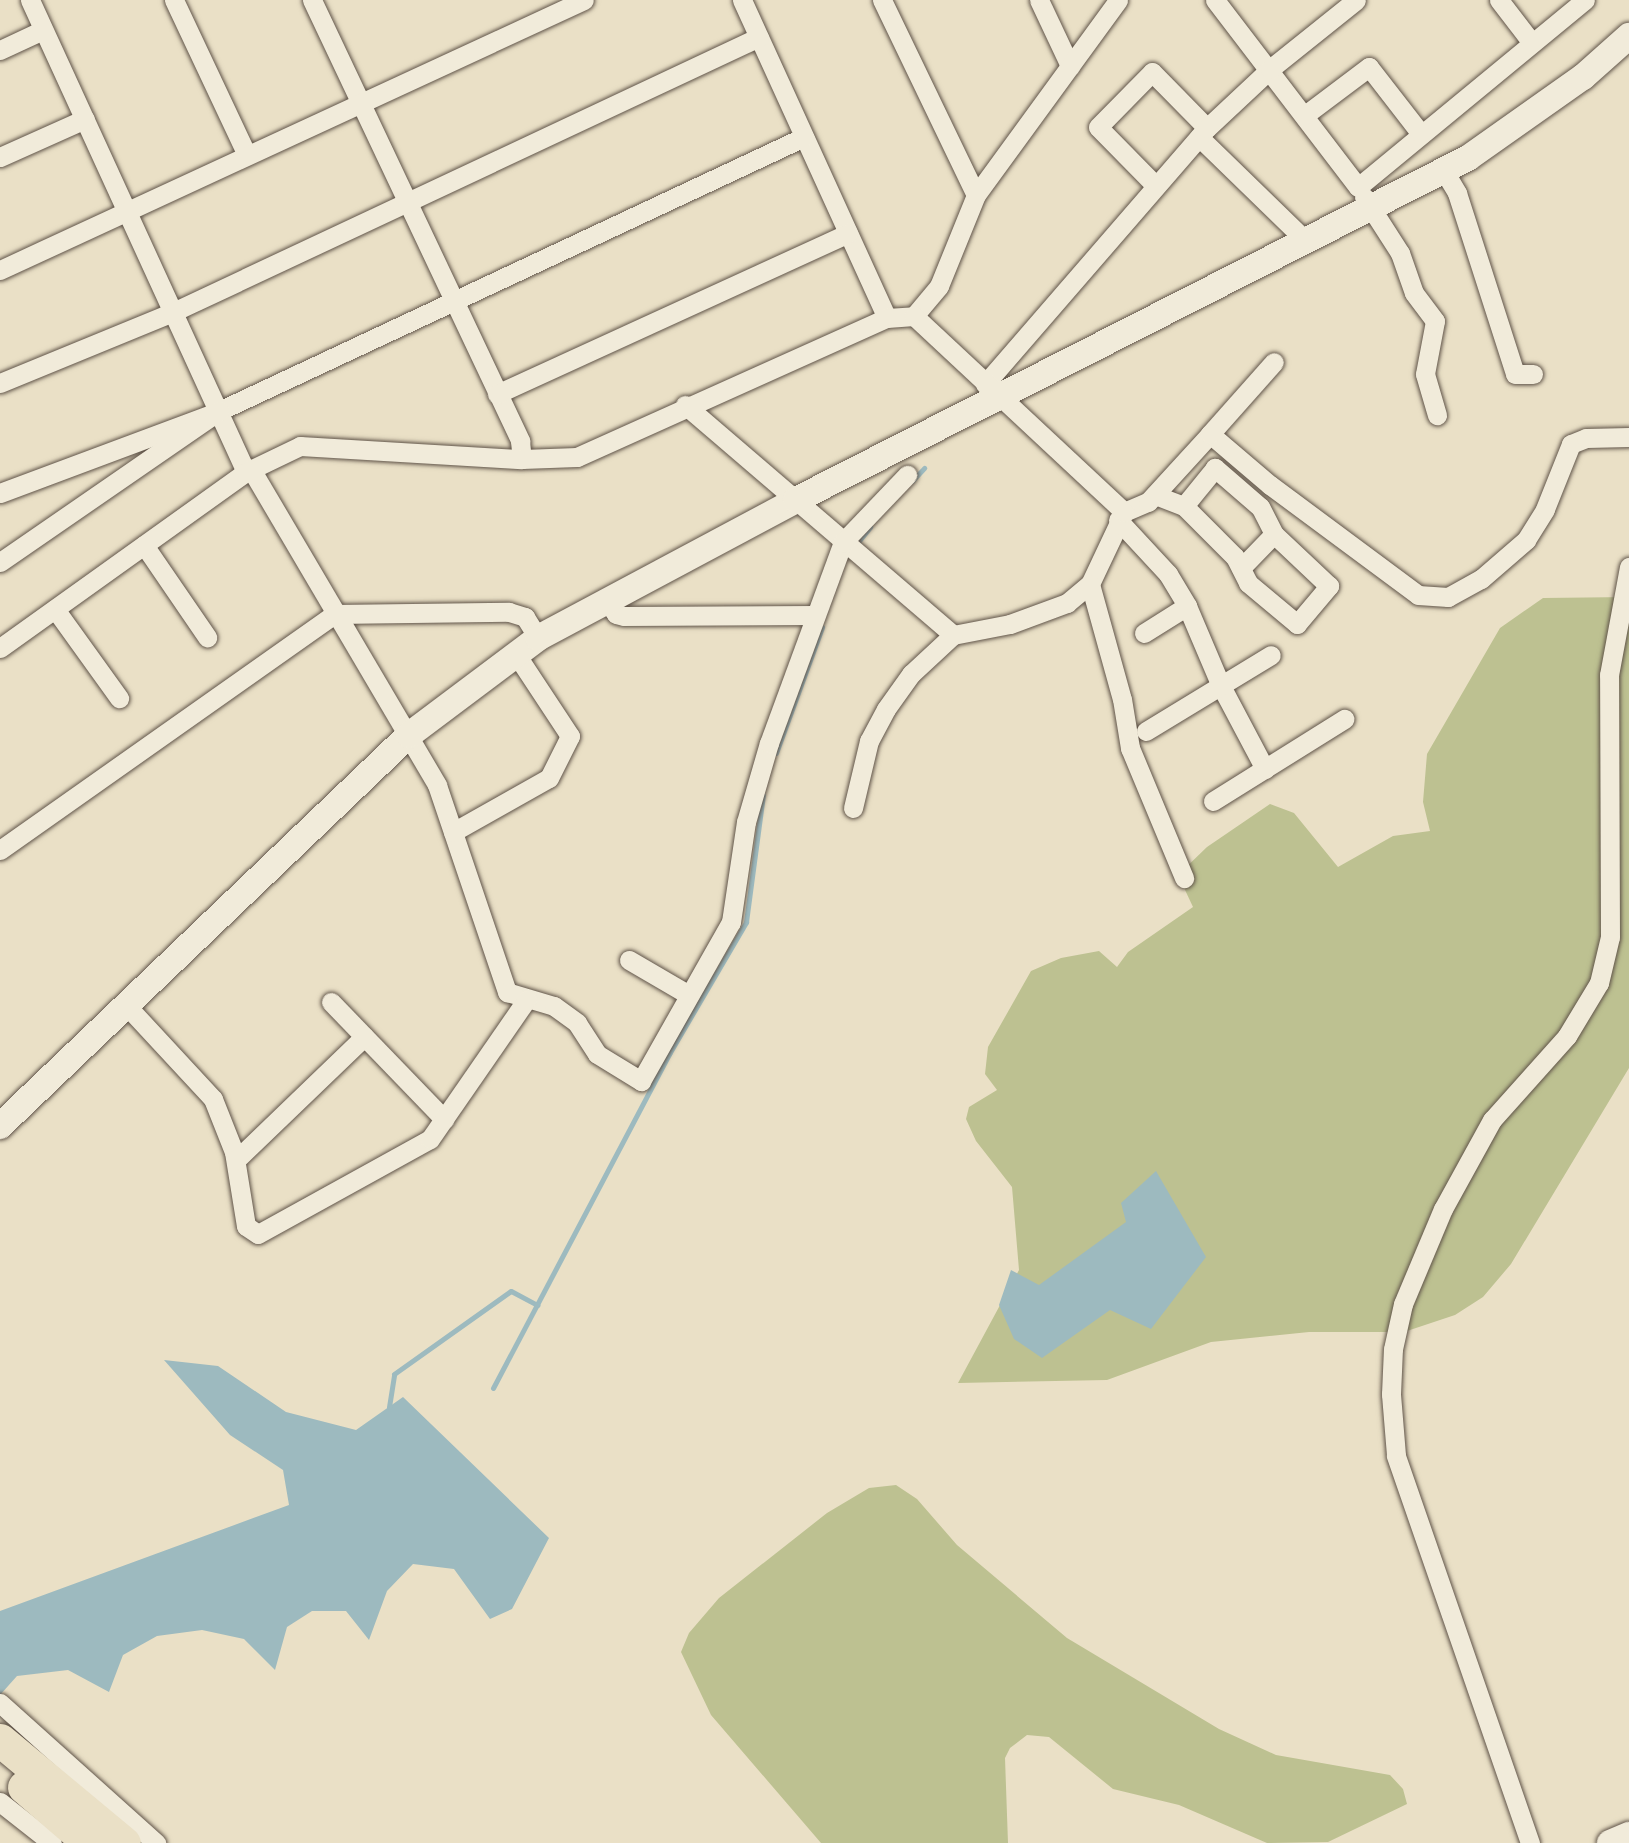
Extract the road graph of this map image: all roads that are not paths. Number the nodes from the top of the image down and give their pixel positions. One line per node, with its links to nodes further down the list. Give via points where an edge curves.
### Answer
1 (30, 0): 13 (street)
2 (173, 0): 26 (street)
3 (584, 0): 20 (street)
4 (742, 0): 15 (street)
5 (882, 0): 31 (street)
6 (1039, 0): 18 (street)
7 (1118, 0): 18 (street)
8 (1215, 0): 19 (street)
9 (1356, 0): 19 (street)
10 (1499, 0): 16 (street)
11 (1585, 0): 16 (street)
12 (318, 2): 20 (street)
13 (43, 30): 17 (street); 22 (street)
14 (1629, 36): 28 (street, via 1583,77)
15 (758, 37): 25 (street); 32 (street)
16 (1532, 43): 24 (street)
17 (0, 50)
18 (1070, 66): 31 (street)
19 (1270, 69): 21 (street); 23 (street)
20 (359, 103): 26 (street); 32 (street)
21 (1305, 115): 24 (street, via 1369,67); 30 (street)
22 (85, 119): 27 (street); 34 (street)
23 (1203, 133): 29 (street); 29 (street, via 1152,72 1098,127); 36 (street)
24 (1422, 134): 30 (street)
25 (804, 137): 35 (street); 38 (street)
26 (247, 155): 34 (street)
27 (0, 157)
28 (1444, 171): 33 (street); 43 (street, via 1457,193 1515,374)
29 (1155, 185): 45 (street)
30 (1358, 187): 33 (street)
31 (976, 195): 40 (street, via 939,286)
32 (407, 204): 38 (street); 39 (street)
33 (1372, 210): 36 (street); 49 (street, via 1400,253 1414,293 1435,321 1425,374)
34 (127, 211): 37 (street); 39 (street)
35 (848, 233): 41 (street); 46 (street)
36 (1307, 243): 45 (street)
37 (0, 270)
38 (453, 303): 46 (street); 48 (street)
39 (173, 312): 44 (street); 48 (street)
40 (914, 316): 41 (street); 45 (street)
41 (887, 317): 47 (street)
42 (1274, 362): 50 (street)
43 (1533, 374)
44 (0, 383)
45 (992, 391): 57 (street); 59 (street)
46 (497, 394): 52 (street, via 520,441)
47 (685, 405): 52 (street, via 577,457); 57 (street)
48 (219, 411): 53 (street); 55 (street); 63 (street)
49 (1437, 415)
50 (1210, 434): 51 (street, via 1270,485 1418,595 1448,597 1481,579 1526,540 1545,509 1571,444 1586,438); 56 (street)
51 (1629, 437)
52 (522, 459): 53 (street, via 300,446)
53 (249, 471): 61 (street); 70 (street)
54 (907, 475): 62 (street)
55 (0, 493)
56 (1155, 495): 58 (street); 59 (street)
57 (796, 500): 62 (street); 67 (street)
58 (1184, 506): 60 (street, via 1215,468 1260,508); 65 (street)
59 (1121, 516): 66 (street); 68 (street, via 1168,574)
60 (1274, 534): 65 (street); 65 (street, via 1329,586 1297,624 1248,583)
61 (144, 545): 69 (street); 74 (street)
62 (849, 548): 71 (street); 73 (street)
63 (0, 562)
64 (1629, 567): 83 (street, via 1609,675)
65 (1241, 568)
66 (1090, 584): 73 (street, via 1067,603 1010,624); 92 (street, via 1101,638 1122,699 1130,748)
67 (606, 600): 71 (street, via 616,614 624,616); 75 (street)
68 (1187, 606): 72 (street); 79 (street)
69 (55, 609): 76 (street); 80 (street)
70 (334, 614): 75 (street, via 509,612 525,617); 85 (street); 91 (street)
71 (815, 615): 94 (street, via 746,822 731,922)
72 (1144, 633)
73 (953, 635): 88 (street, via 911,674 886,709 869,741)
74 (206, 637)
75 (538, 638): 77 (street)
76 (0, 648)
77 (516, 654): 85 (street); 90 (street, via 570,736 549,778)
78 (1271, 655): 79 (street)
79 (1221, 686): 84 (street); 86 (street)
80 (118, 698)
81 (1344, 719): 86 (street)
82 (1629, 719): 83 (street)
83 (1610, 725): 89 (street)
84 (1146, 731)
85 (409, 735): 90 (street, via 437,785); 97 (street)
86 (1265, 769): 87 (street)
87 (1213, 801)
88 (853, 808)
89 (1621, 811): 111 (street, via 1610,937 1599,983 1567,1036 1492,1120 1443,1209 1404,1304 1394,1349 1391,1394 1396,1455)
90 (453, 832): 95 (street, via 507,992)
91 (0, 850)
92 (1184, 878)
93 (629, 960): 94 (street)
94 (689, 995): 95 (street, via 641,1081 597,1054 577,1023 554,1006)
95 (527, 999): 99 (street)
96 (331, 1003): 98 (street)
97 (126, 1006): 100 (street); 101 (street, via 214,1099)
98 (364, 1037): 99 (street); 101 (street)
99 (444, 1119): 101 (street, via 430,1139 258,1234 246,1226)
100 (0, 1126)
101 (236, 1160)
102 (0, 1703): 110 (street)
103 (0, 1740): 109 (highway)
104 (0, 1767): 108 (highway)
105 (0, 1802): 107 (street)
106 (1629, 1835): 112 (street)
107 (52, 1843)
108 (89, 1843)
109 (124, 1843)
110 (156, 1843)
111 (1530, 1843)
112 (1610, 1843)

